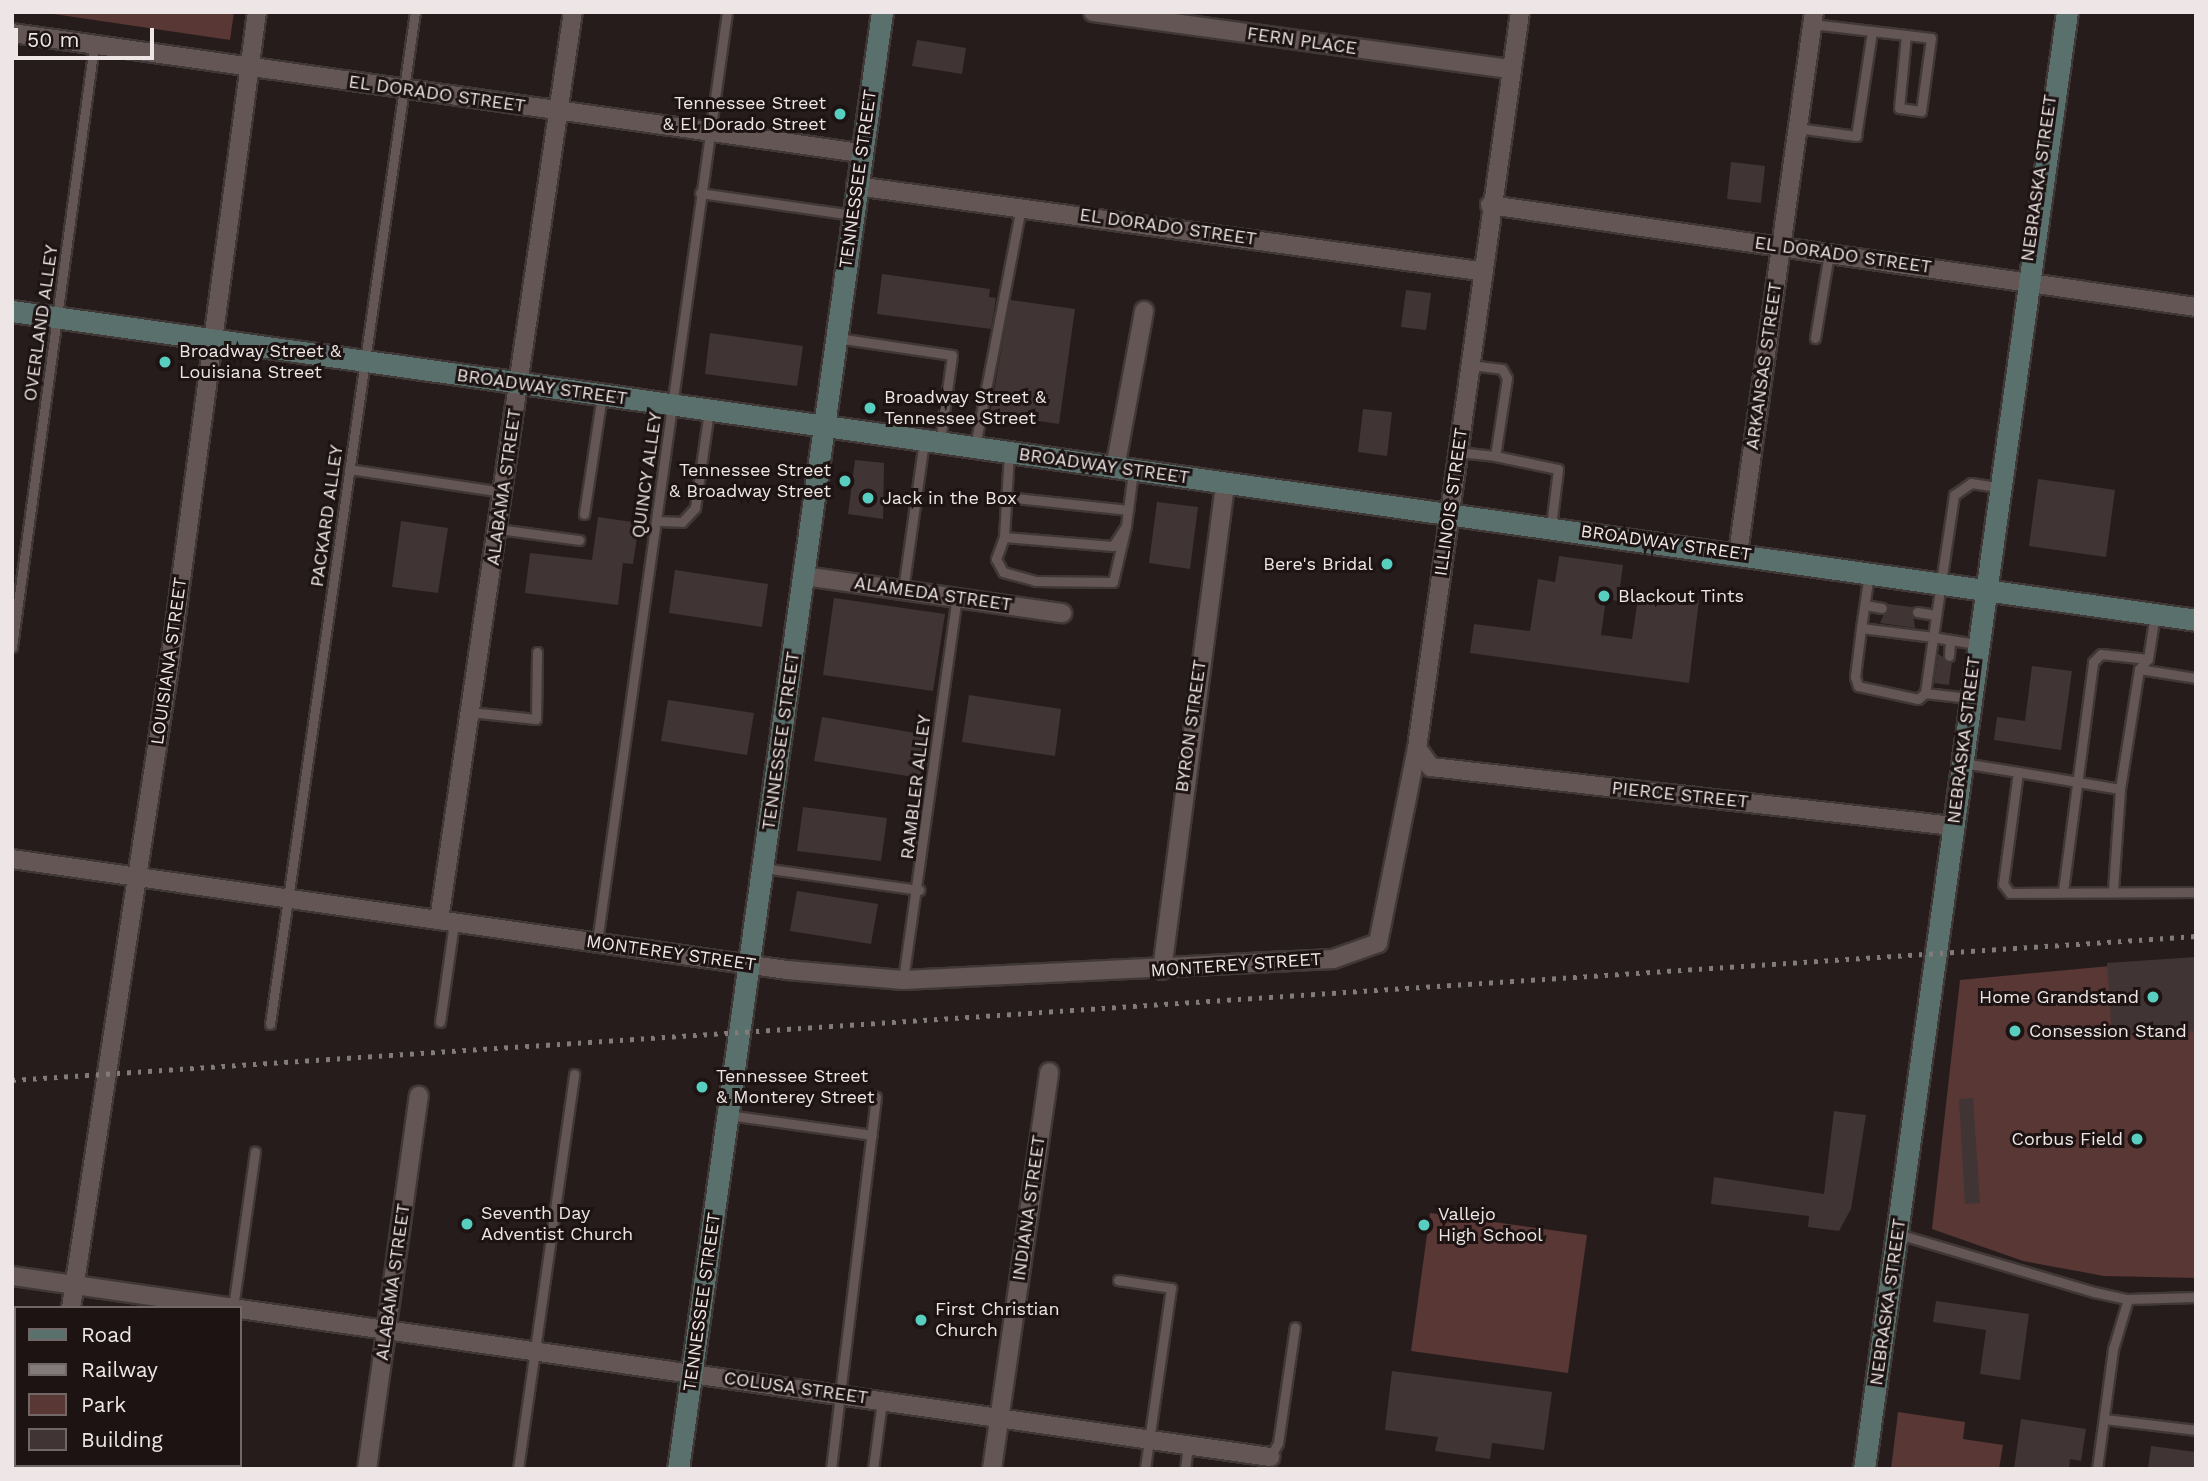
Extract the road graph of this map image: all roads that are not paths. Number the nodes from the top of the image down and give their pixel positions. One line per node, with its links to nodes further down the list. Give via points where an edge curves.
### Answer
1 (257, 12): 14 (street, LOUISIANA STREET)
2 (415, 12): 16 (lane, PACKARD ALLEY)
3 (573, 12): 17 (street, ALABAMA STREET)
4 (727, 12): 19 (lane, QUINCY ALLEY)
5 (882, 12): 20 (main road, TENNESSEE STREET)
6 (1093, 12): 15 (street, FERN PLACE)
7 (1520, 12): 15 (street, ILLINOIS STREET)
8 (2067, 12): 29 (main road, NEBRASKA STREET)
9 (1813, 18): 10 (lane); 18 (street, ARKANSAS STREET)
10 (1872, 31): 12 (lane); 18 (lane, via 1856,136)
11 (12, 33): 13 (street, EL DORADO STREET)
12 (1906, 35): 12 (lane, via 1931,38 1921,111 1899,108)
13 (94, 45): 14 (street, EL DORADO STREET); 33 (lane, OVERLAND ALLEY)
14 (249, 67): 16 (street, EL DORADO STREET); 36 (street, LOUISIANA STREET)
15 (1511, 69): 23 (street, ILLINOIS STREET)
16 (404, 89): 17 (street, EL DORADO STREET); 37 (lane, PACKARD ALLEY)
17 (560, 111): 19 (street, EL DORADO STREET); 39 (street, ALABAMA STREET)
18 (1797, 128): 26 (street, ARKANSAS STREET)
19 (708, 132): 20 (street, EL DORADO STREET); 22 (lane, QUINCY ALLEY)
20 (861, 153): 21 (main road, TENNESSEE STREET)
21 (856, 186): 24 (street, EL DORADO STREET); 25 (main road, TENNESSEE STREET)
22 (700, 193): 25 (lane); 41 (lane, QUINCY ALLEY)
23 (1490, 205): 26 (street, EL DORADO STREET); 28 (street, ILLINOIS STREET)
24 (1021, 207): 28 (street, EL DORADO STREET); 45 (lane)
25 (852, 215): 34 (main road, TENNESSEE STREET)
26 (1780, 246): 27 (street, EL DORADO STREET); 64 (street, ARKANSAS STREET)
27 (1829, 253): 29 (street, EL DORADO STREET); 35 (lane)
28 (1480, 271): 38 (street, ILLINOIS STREET)
29 (2025, 281): 30 (street, EL DORADO STREET); 52 (main road, NEBRASKA STREET)
30 (2196, 307)
31 (12, 311): 33 (main road, BROADWAY STREET)
32 (1144, 311): 50 (street)
33 (58, 317): 36 (main road, BROADWAY STREET); 82 (lane, OVERLAND ALLEY)
34 (837, 338): 43 (main road, TENNESSEE STREET); 44 (lane, via 953,355)
35 (1815, 338)
36 (212, 340): 37 (main road, BROADWAY STREET); 101 (street, LOUISIANA STREET)
37 (365, 362): 39 (main road, BROADWAY STREET); 49 (lane, PACKARD ALLEY)
38 (1468, 364): 46 (street, ILLINOIS STREET); 48 (lane, via 1502,369 1507,377)
39 (519, 384): 40 (main road, BROADWAY STREET); 53 (street, ALABAMA STREET)
40 (601, 395): 41 (main road, BROADWAY STREET); 56 (lane)
41 (673, 405): 42 (main road, BROADWAY STREET); 58 (lane, QUINCY ALLEY)
42 (709, 411): 43 (main road, BROADWAY STREET); 58 (lane, via 695,508 682,522)
43 (825, 427): 44 (main road, BROADWAY STREET); 66 (main road, TENNESSEE STREET)
44 (932, 442): 45 (main road, BROADWAY STREET); 69 (lane)
45 (975, 448): 47 (main road, BROADWAY STREET)
46 (1458, 452): 48 (lane); 57 (street, ILLINOIS STREET)
47 (1009, 453): 50 (main road, BROADWAY STREET); 54 (lane)
48 (1495, 456): 60 (lane, via 1558,469)
49 (349, 469): 53 (lane); 106 (lane, PACKARD ALLEY)
50 (1124, 469): 51 (main road, BROADWAY STREET); 55 (lane)
51 (1225, 483): 57 (main road, BROADWAY STREET); 111 (street, BYRON STREET)
52 (1997, 487): 67 (lane, via 1970,483 1954,495); 68 (main road, NEBRASKA STREET)
53 (503, 492): 61 (street, ALABAMA STREET)
54 (1006, 497): 55 (lane); 62 (lane)
55 (1128, 510): 59 (lane)
56 (584, 514)
57 (1450, 514): 60 (main road, BROADWAY STREET); 93 (street, ILLINOIS STREET)
58 (657, 521): 108 (lane, QUINCY ALLEY)
59 (1126, 526): 62 (lane, via 1113,546); 62 (lane, via 1113,582 1036,581 1003,572 996,559)
60 (1551, 528): 64 (main road, BROADWAY STREET)
61 (498, 529): 63 (lane); 92 (street, ALABAMA STREET)
62 (1004, 537)
63 (579, 540)
64 (1738, 553): 65 (main road, BROADWAY STREET)
65 (1870, 572): 67 (main road, BROADWAY STREET); 71 (lane)
66 (804, 576): 69 (street, ALAMEDA STREET); 100 (main road, TENNESSEE STREET)
67 (1941, 582): 68 (main road, BROADWAY STREET); 76 (lane)
68 (1983, 588): 75 (main road, BROADWAY STREET); 81 (main road, NEBRASKA STREET)
69 (903, 590): 70 (street, ALAMEDA STREET)
70 (957, 598): 74 (street, ALAMEDA STREET); 102 (lane, RAMBLER ALLEY)
71 (1865, 605): 72 (lane); 78 (lane)
72 (1882, 608)
73 (1917, 612): 76 (lane)
74 (1062, 613)
75 (2155, 614): 77 (main road, BROADWAY STREET); 85 (lane)
76 (1936, 615): 79 (lane)
77 (2196, 620)
78 (1861, 628): 79 (lane); 89 (lane, via 1855,677 1863,692 1918,699)
79 (1933, 637): 80 (lane); 89 (lane)
80 (1950, 640): 81 (lane); 84 (lane)
81 (1976, 644): 91 (main road, NEBRASKA STREET)
82 (12, 647)
83 (537, 652): 92 (lane, via 536,719)
84 (1949, 656)
85 (2148, 659): 86 (lane); 96 (lane, via 2101,654 2093,662)
86 (2139, 668): 87 (lane); 97 (lane)
87 (2196, 678)
88 (1945, 684): 90 (lane)
89 (1925, 693): 90 (lane)
90 (1943, 695): 91 (lane)
91 (1969, 698): 94 (main road, NEBRASKA STREET)
92 (470, 712): 107 (street, ALABAMA STREET)
93 (1417, 748): 98 (street, PIERCE STREET, via 1431,767); 109 (street, ILLINOIS STREET, via 1385,930 1378,943)
94 (1961, 763): 95 (lane); 98 (main road, NEBRASKA STREET)
95 (2018, 772): 96 (lane); 104 (lane, via 2003,884 2010,893)
96 (2075, 781): 97 (lane); 104 (lane)
97 (2120, 789): 103 (lane)
98 (1953, 825): 122 (main road, NEBRASKA STREET)
99 (12, 859): 101 (street, MONTEREY STREET)
100 (763, 869): 102 (lane); 110 (main road, TENNESSEE STREET)
101 (136, 878): 106 (street, MONTEREY STREET); 125 (street, LOUISIANA STREET)
102 (919, 890): 112 (lane, RAMBLER ALLEY)
103 (2113, 890): 104 (lane); 105 (lane)
104 (2063, 891)
105 (2196, 892)
106 (288, 897): 107 (street, MONTEREY STREET); 114 (lane, PACKARD ALLEY)
107 (446, 921): 108 (street, MONTEREY STREET); 113 (lane)
108 (597, 942): 110 (street, MONTEREY STREET)
109 (1335, 958): 111 (street, MONTEREY STREET)
110 (749, 965): 112 (street, MONTEREY STREET); 119 (main road, TENNESSEE STREET)
111 (1162, 970): 112 (street, MONTEREY STREET)
112 (903, 980)
113 (440, 1022)
114 (270, 1024)
115 (1049, 1072): 138 (street, INDIANA STREET)
116 (574, 1074): 134 (lane)
117 (419, 1096): 133 (street, ALABAMA STREET)
118 (876, 1097): 120 (lane)
119 (729, 1115): 120 (lane); 135 (main road, TENNESSEE STREET)
120 (872, 1135): 136 (lane)
121 (255, 1152): 130 (lane)
122 (1898, 1234): 127 (lane); 152 (main road, NEBRASKA STREET)
123 (12, 1276): 125 (street)
124 (1118, 1280): 141 (lane, via 1171,1288)
125 (75, 1285): 128 (street, LOUISIANA STREET); 129 (street)
126 (2196, 1297): 127 (lane)
127 (2128, 1299): 139 (lane, via 2113,1349)
128 (71, 1306)
129 (219, 1306)
130 (233, 1306)
131 (242, 1308): 133 (street, COLUSA STREET)
132 (1295, 1327): 143 (lane, via 1278,1443)
133 (386, 1330): 134 (street, COLUSA STREET); 144 (street, ALABAMA STREET)
134 (535, 1351): 135 (street, COLUSA STREET); 145 (lane)
135 (691, 1373): 136 (street, COLUSA STREET); 146 (main road, TENNESSEE STREET)
136 (841, 1395): 137 (street, COLUSA STREET); 147 (lane)
137 (882, 1401): 138 (street, COLUSA STREET); 148 (lane)
138 (999, 1418): 141 (street, COLUSA STREET); 149 (street, INDIANA STREET)
139 (2104, 1419): 140 (lane); 153 (lane)
140 (2196, 1430)
141 (1149, 1439): 142 (street, COLUSA STREET); 150 (lane)
142 (1188, 1445): 143 (street, COLUSA STREET); 151 (lane)
143 (1270, 1457)
144 (367, 1469)
145 (518, 1469)
146 (678, 1469)
147 (831, 1469)
148 (873, 1469)
149 (992, 1469)
150 (1145, 1469)
151 (1185, 1469)
152 (1864, 1469)
153 (2097, 1469)

